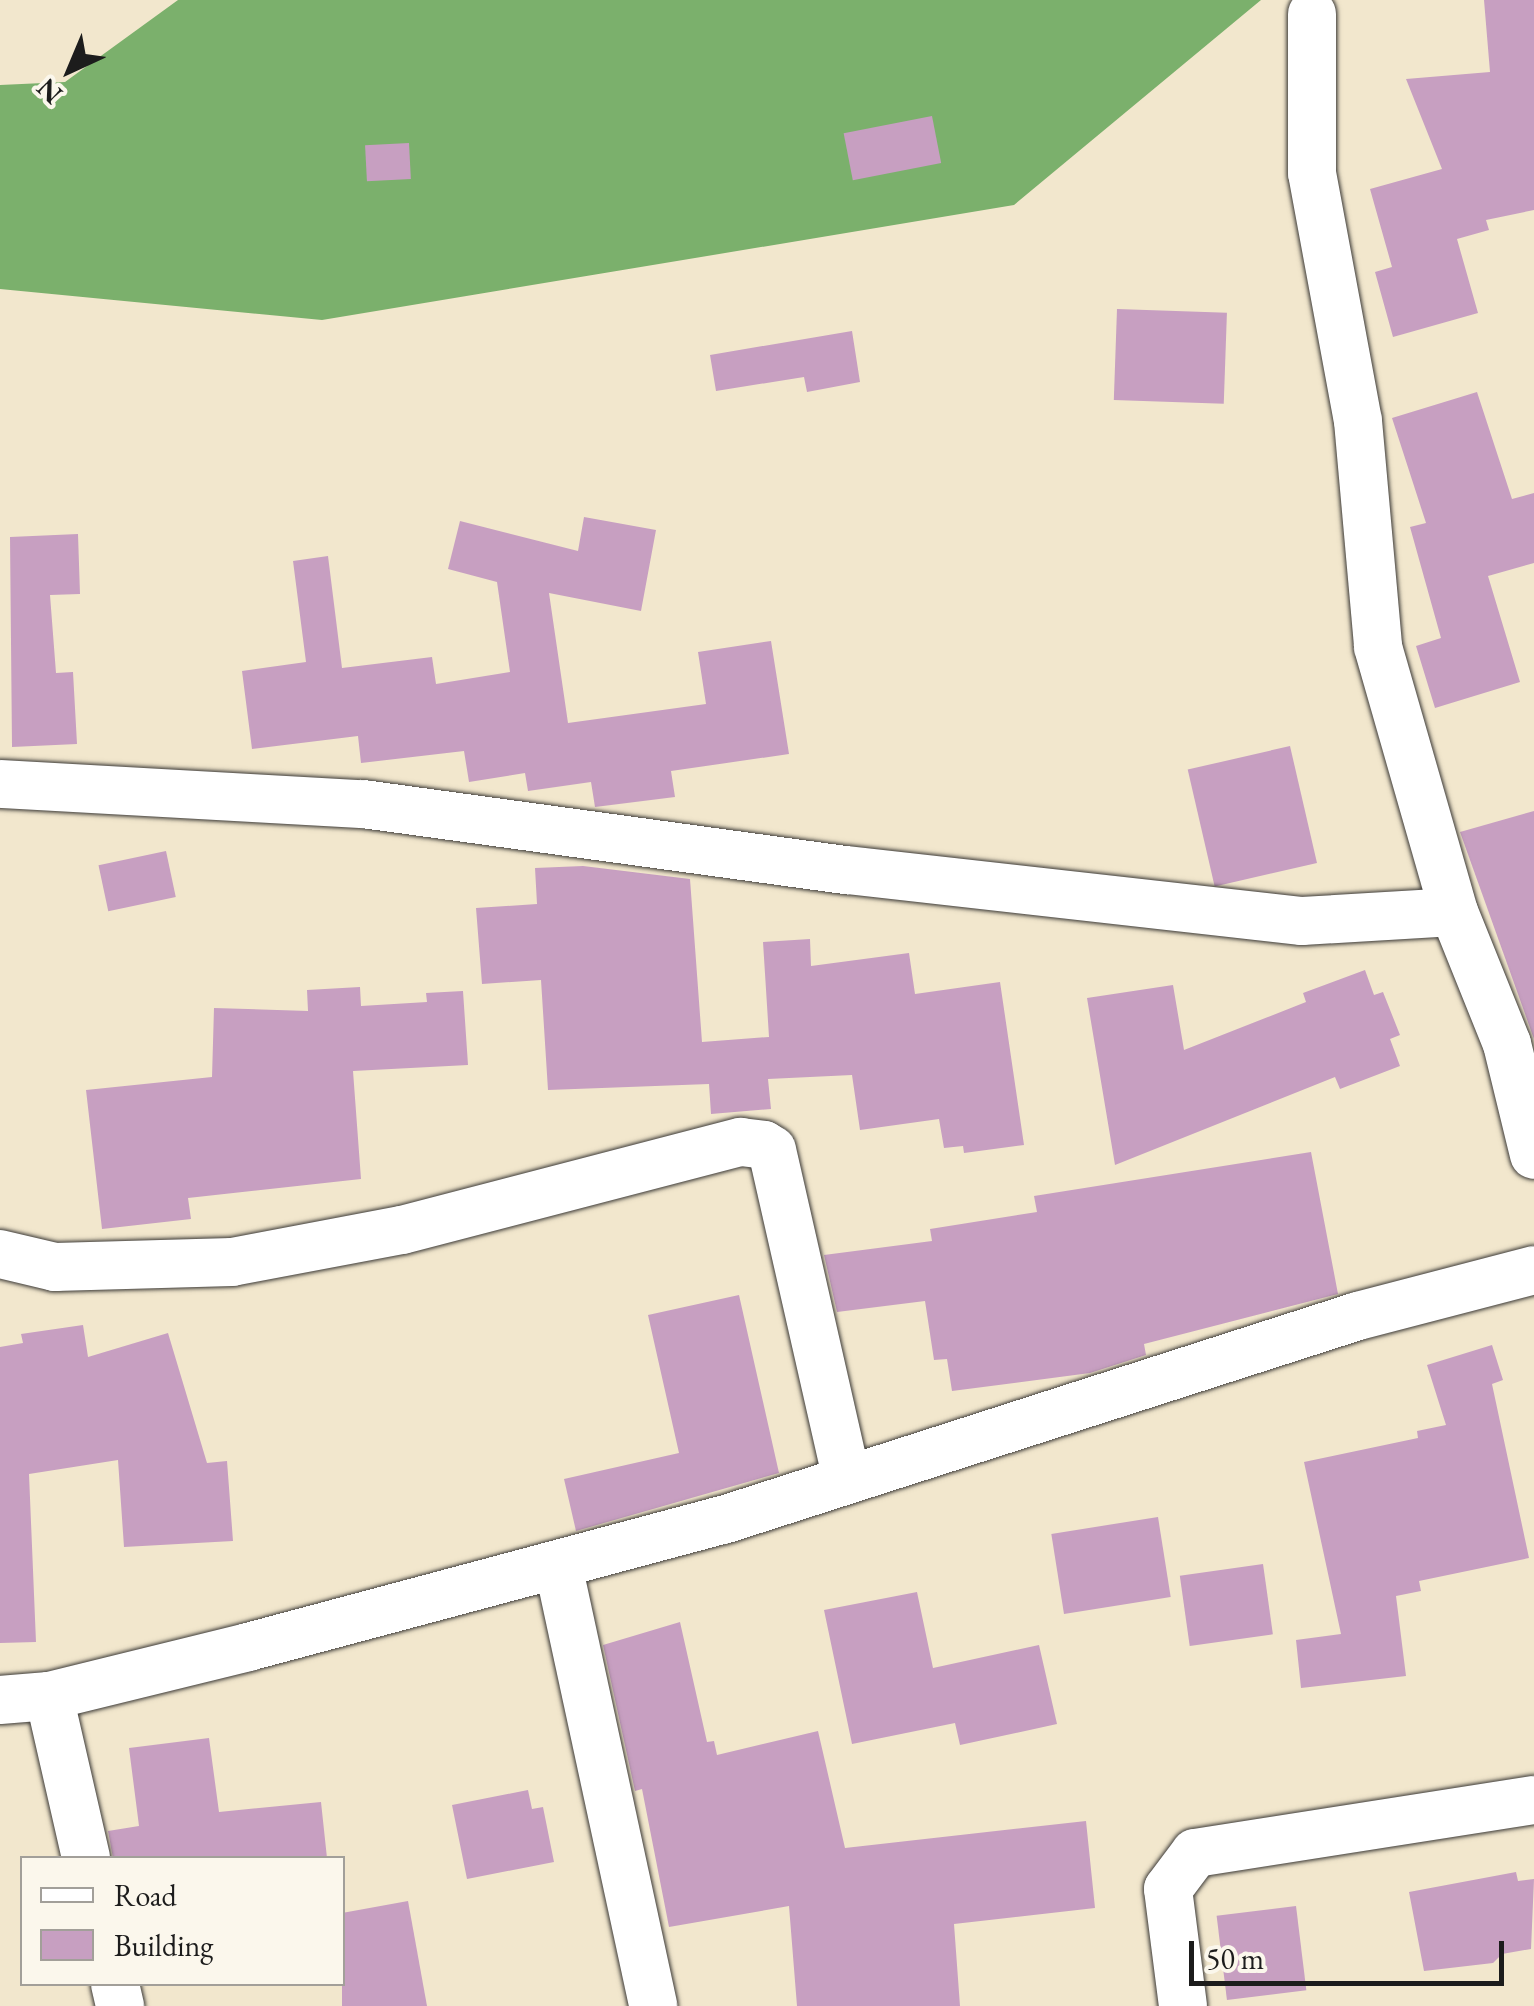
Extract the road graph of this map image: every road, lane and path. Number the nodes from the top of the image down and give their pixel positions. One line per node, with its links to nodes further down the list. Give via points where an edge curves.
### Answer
1 (1312, 14): 3 (street, via 1312,173 1358,421 1374,626)
2 (0, 784): 3 (street, via 363,804 847,870 1302,921)
3 (1454, 912): 4 (street, via 1507,1044)
4 (1534, 1156)
5 (0, 1254): 7 (street, via 55,1266 232,1262 402,1230 741,1142 764,1144 772,1150)
6 (1534, 1270): 7 (street, via 1358,1316)
7 (847, 1479): 8 (street)
8 (558, 1565): 9 (street); 13 (street)
9 (49, 1696): 10 (street); 12 (street)
10 (0, 1700)
11 (1534, 1800): 14 (street, via 1195,1853 1168,1889)
12 (86, 1856)
13 (653, 2006)
14 (1183, 2006)

